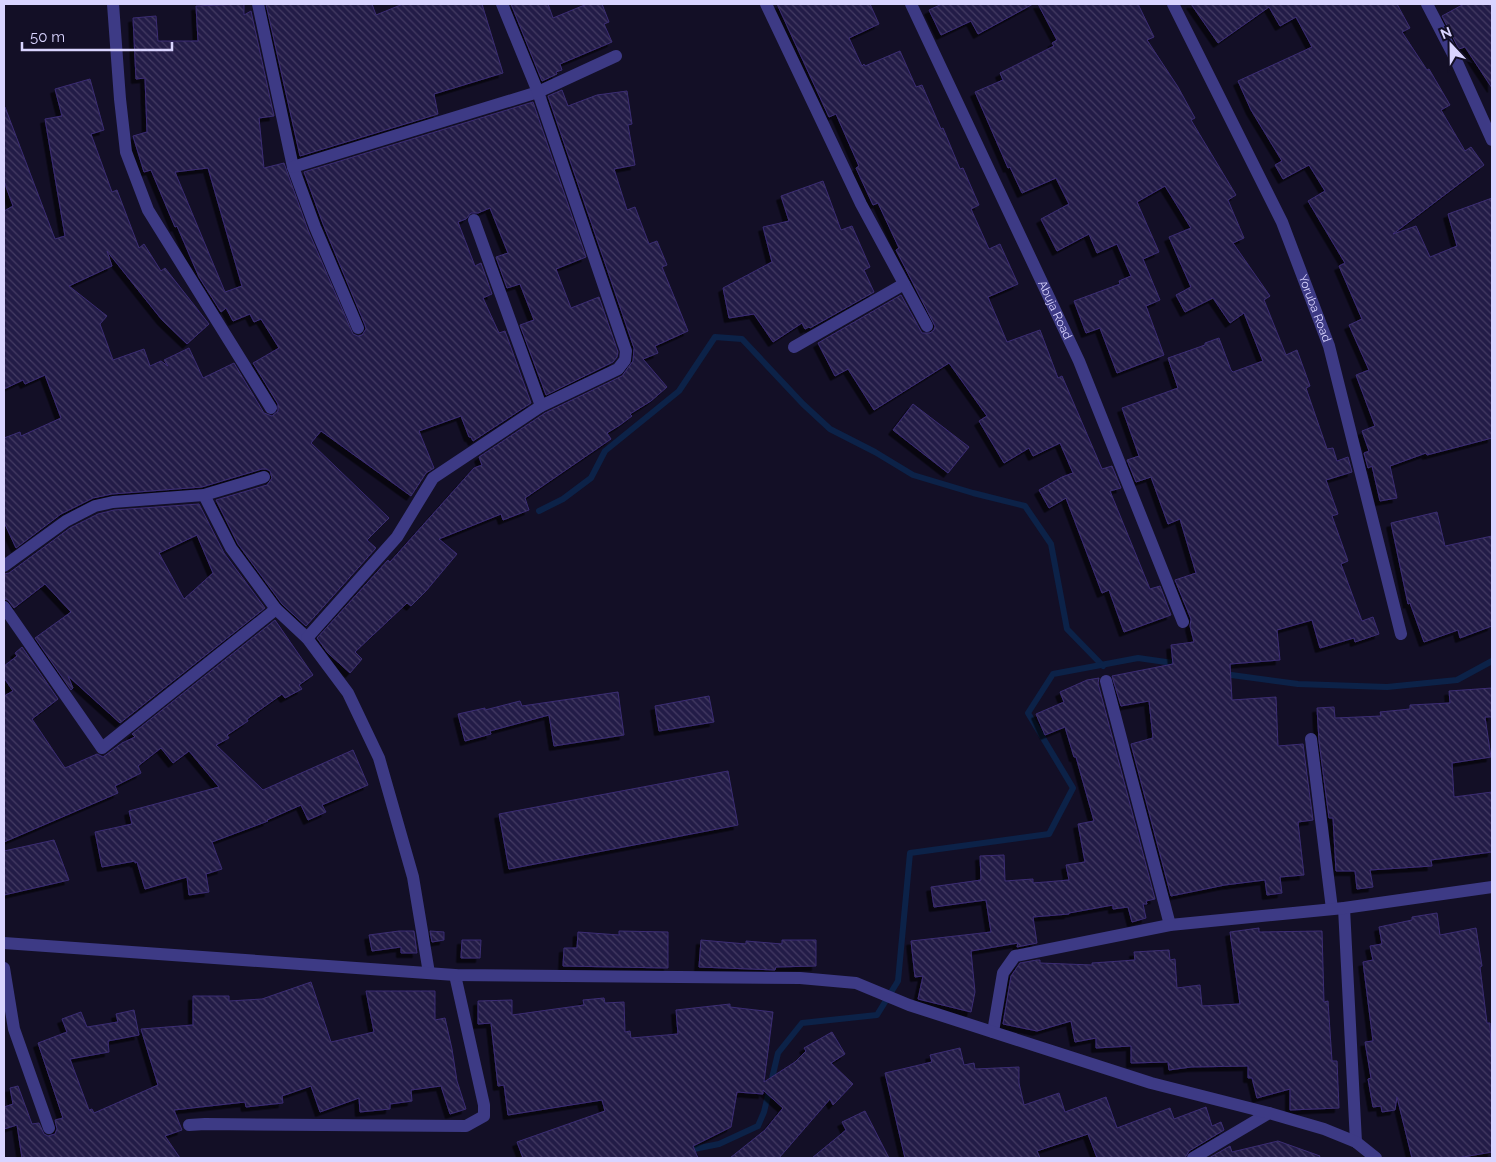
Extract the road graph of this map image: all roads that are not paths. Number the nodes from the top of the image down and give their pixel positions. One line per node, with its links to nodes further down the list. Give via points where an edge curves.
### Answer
1 (113, 4): 18 (street, via 126,152 148,210)
2 (258, 4): 11 (street)
3 (502, 4): 9 (street)
4 (766, 4): 13 (street, via 861,204)
5 (911, 4): 24 (street, Abuja Road, via 1079,361)
6 (1173, 4): 25 (street, Yoruba Road, via 1282,222 1329,346)
7 (1427, 4): 10 (street)
8 (616, 56): 9 (street)
9 (538, 92): 11 (street); 17 (street, via 626,351 625,360 618,369)
10 (1492, 140)
11 (293, 166): 15 (street)
12 (474, 220): 17 (street)
13 (904, 284): 14 (street); 16 (street)
14 (927, 326)
15 (358, 328)
16 (794, 347)
17 (541, 406): 26 (street, via 434,478 397,537)
18 (271, 408)
19 (264, 477): 20 (street)
20 (204, 495): 21 (street, via 95,506 66,521); 23 (street, via 231,548)
21 (4, 566)
22 (4, 607): 23 (street, via 102,748)
23 (276, 609): 26 (street)
24 (1183, 622)
25 (1401, 634)
26 (307, 638): 34 (street, via 348,693 379,758 413,877)
27 (1106, 680): 31 (street)
28 (1311, 739): 30 (street)
29 (1492, 887): 30 (street)
30 (1338, 909): 31 (street); 40 (street)
31 (1170, 925): 36 (street, via 1015,956 1003,973)
32 (4, 943): 34 (street)
33 (4, 968): 39 (street, via 14,1029)
34 (428, 973): 35 (street)
35 (456, 975): 36 (street, via 800,978 856,983); 38 (street, via 484,1116 466,1126)
36 (993, 1032): 37 (street, via 1151,1083)
37 (1269, 1113): 40 (street); 41 (street)
38 (189, 1125)
39 (49, 1128)
40 (1356, 1142): 42 (street)
41 (1193, 1158)
42 (1376, 1158)

